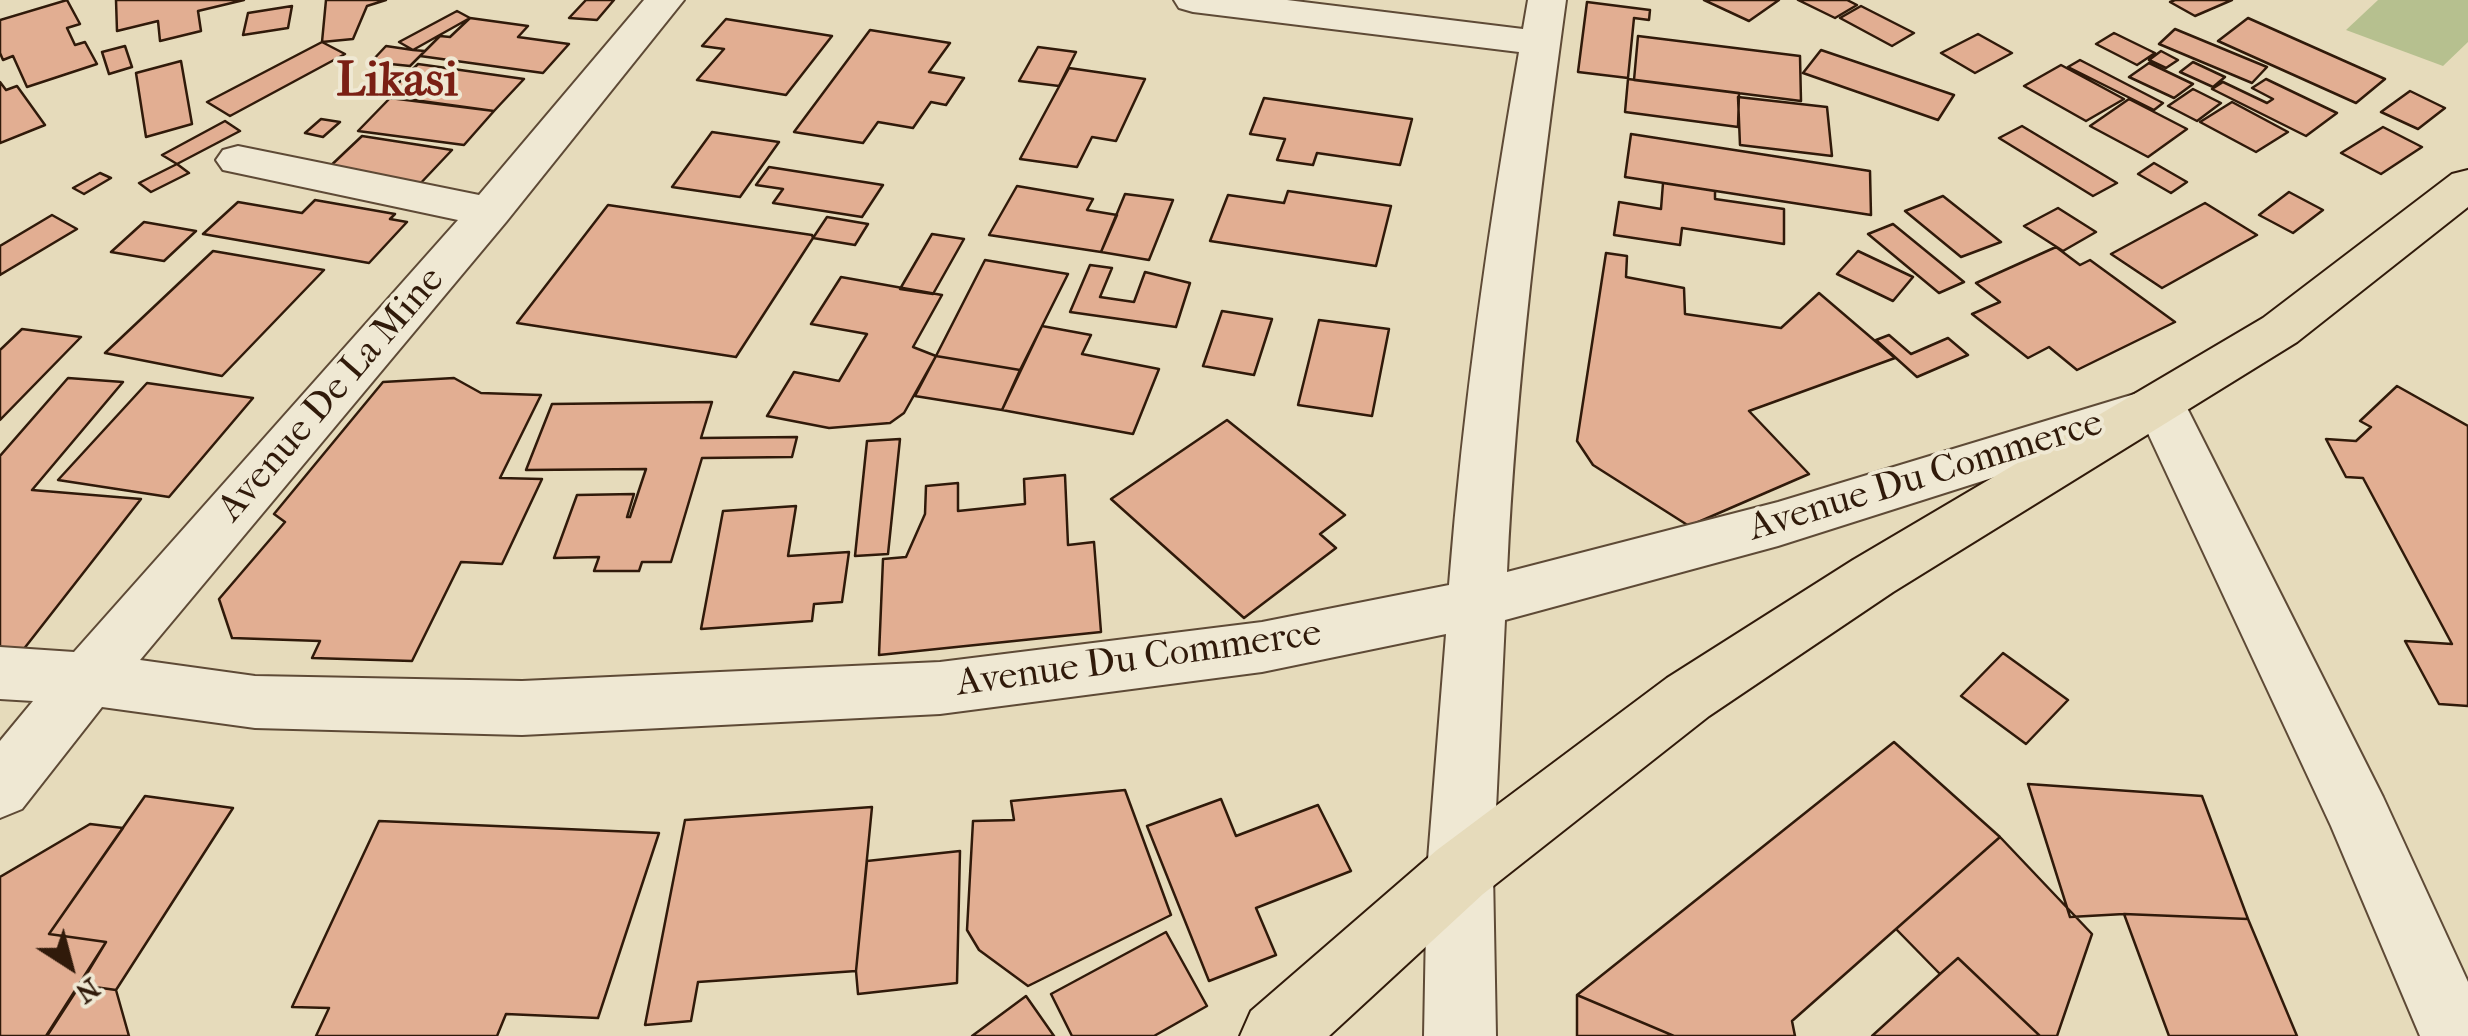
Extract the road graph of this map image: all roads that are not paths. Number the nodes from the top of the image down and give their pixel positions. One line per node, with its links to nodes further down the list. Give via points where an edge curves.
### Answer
1 (665, 0): 6 (street, Avenue De La Mine)
2 (1192, 0): 3 (street)
3 (1543, 22): 8 (street, via 1488,423)
4 (238, 160): 6 (street)
5 (2468, 184): 7 (main road, via 2280,330)
6 (490, 212): 10 (street, Avenue De La Mine)
7 (2161, 405): 8 (street, Avenue Du Commerce, via 1778,524); 12 (main road, via 1873,576 1688,697); 15 (street, via 2360,818)
8 (1480, 602): 10 (street, Avenue Du Commerce, via 1262,647 1119,668 748,700 522,708 255,702); 12 (street)
9 (0, 672): 10 (street, Avenue Du Commerce)
10 (88, 678): 11 (street, Avenue De La Mine)
11 (0, 789)
12 (1460, 872): 13 (main road); 14 (street)
13 (1276, 1036)
14 (1460, 1036)
15 (2456, 1036)

